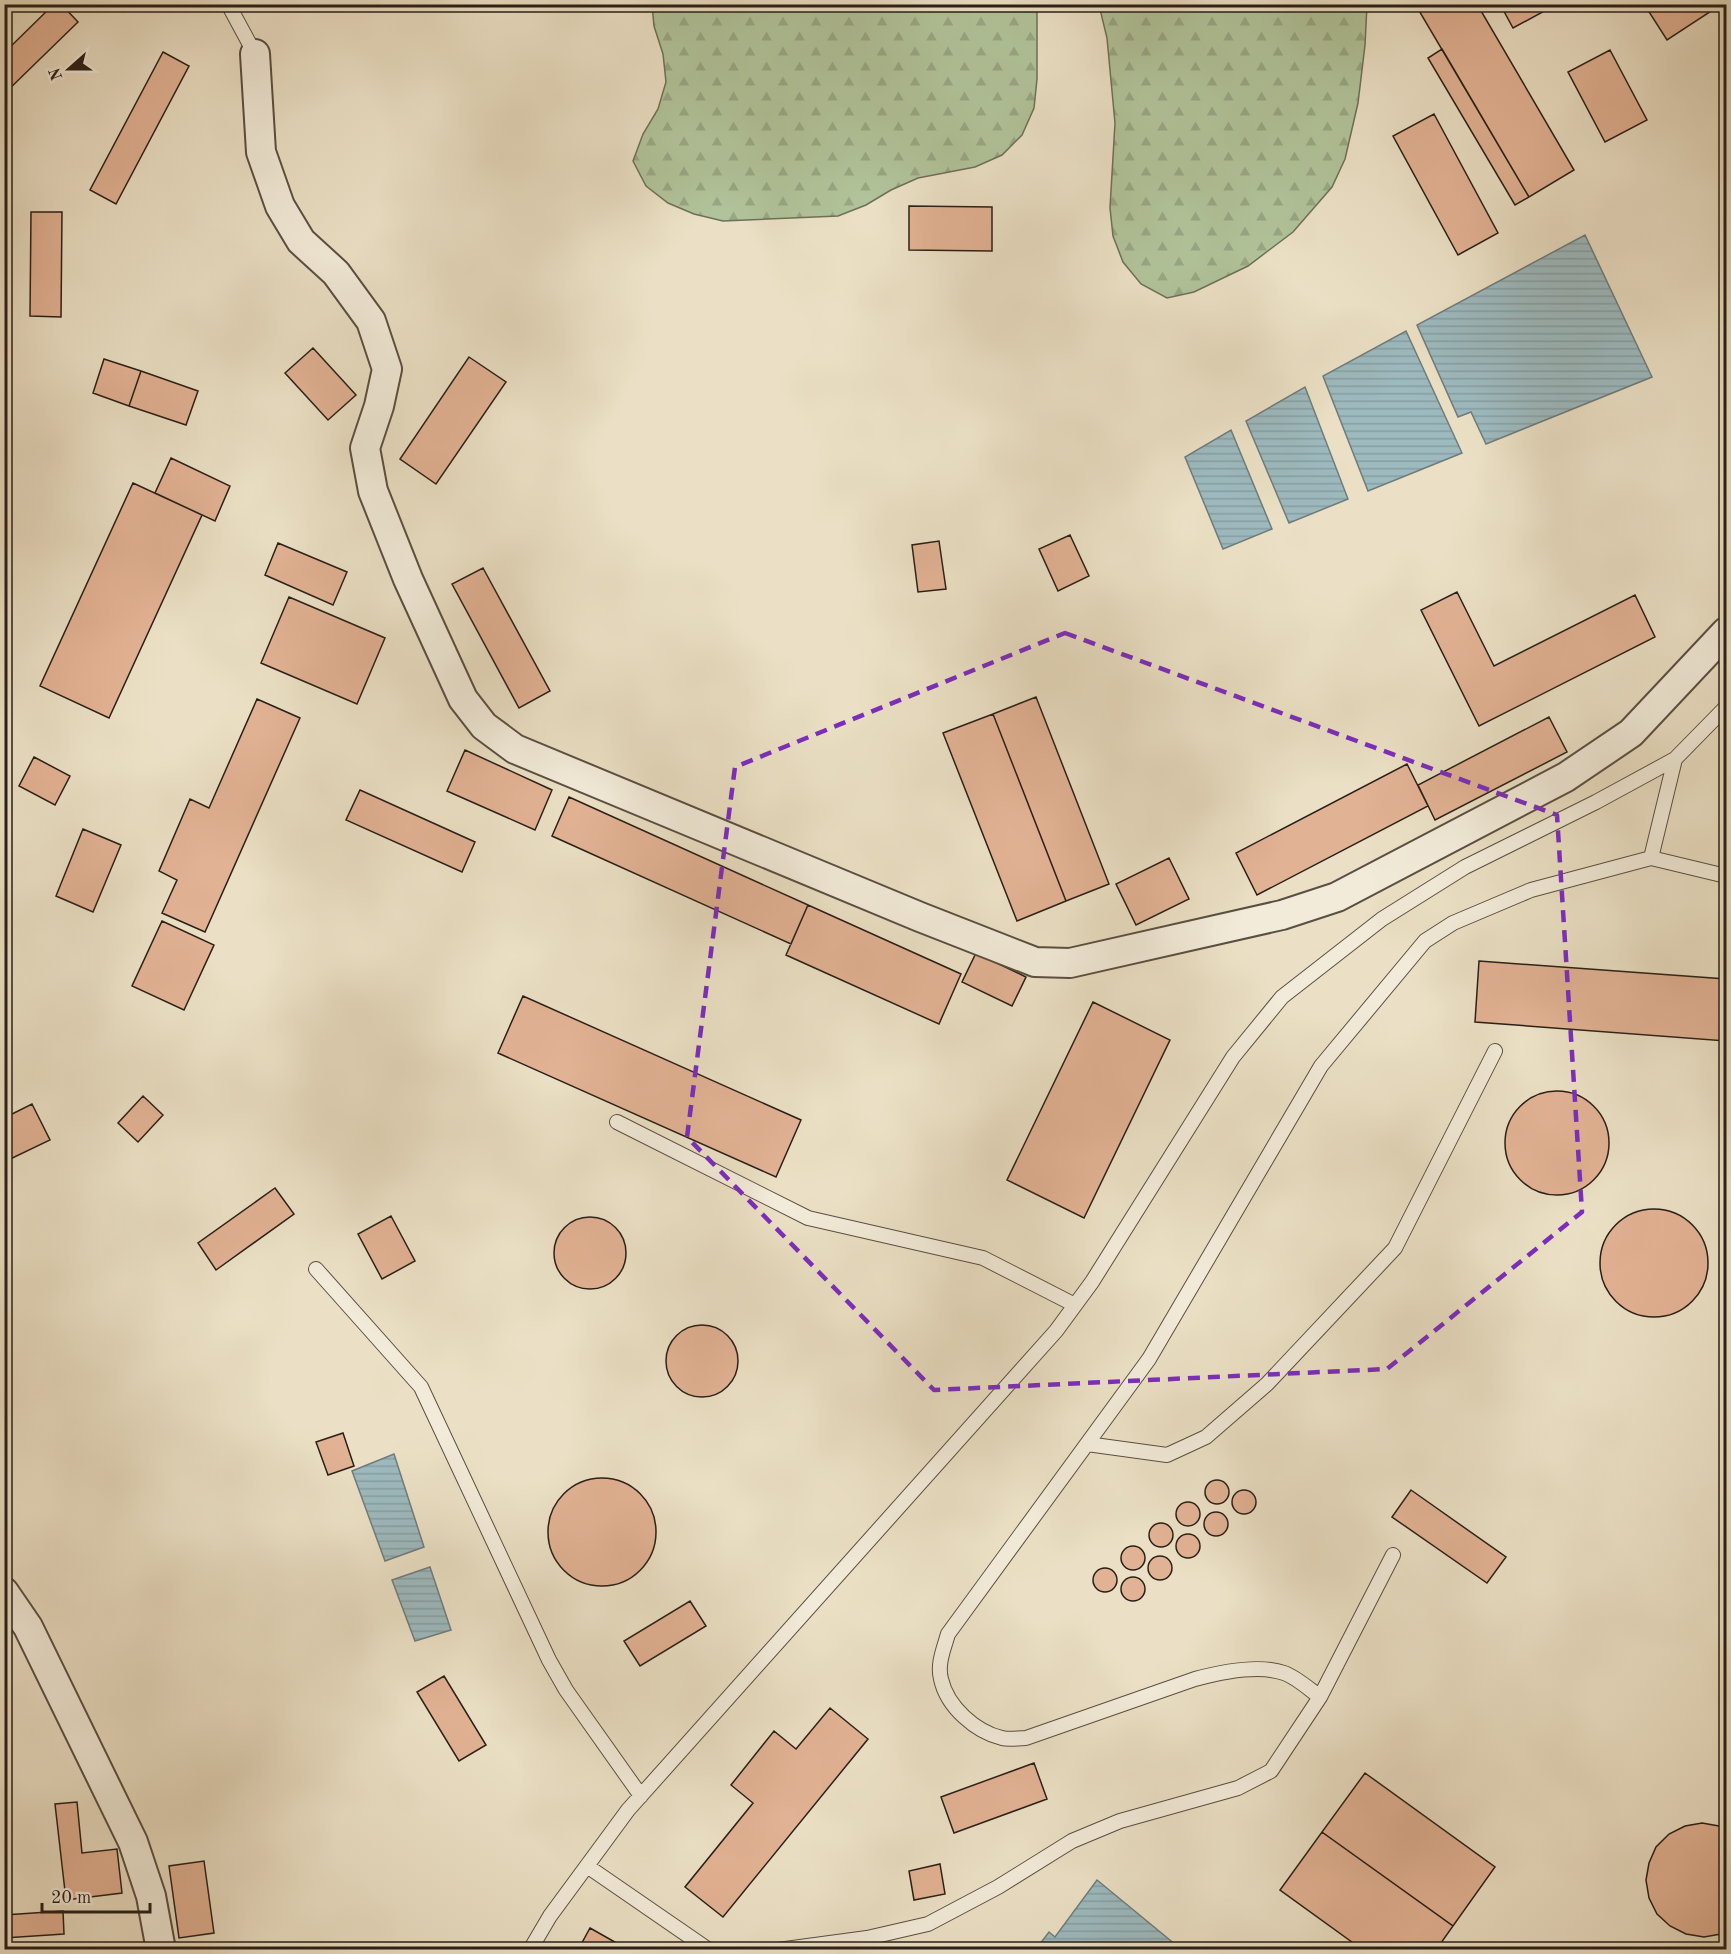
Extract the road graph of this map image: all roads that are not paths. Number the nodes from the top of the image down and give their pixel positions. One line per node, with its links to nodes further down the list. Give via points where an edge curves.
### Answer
1 (228, 4): 2 (lane)
2 (255, 54): 3 (street, via 261,152 280,206 301,241 336,273 371,321 387,369 365,448 373,491 463,699 484,726 515,749 920,917 1035,962 1070,963 1282,915 1336,897 1566,777 1631,733)
3 (1726, 632)
4 (1726, 707): 5 (lane)
5 (1675, 759): 6 (lane); 11 (lane, via 1466,867 1382,920 1282,997 1233,1057)
6 (1651, 858): 7 (lane); 12 (lane, via 1531,890 1453,923 1425,941 1321,1066 1149,1359)
7 (1725, 872)
8 (1495, 1050): 12 (lane, via 1395,1248 1267,1384 1206,1437 1167,1455)
9 (617, 1122): 11 (lane, via 808,1218 983,1258)
10 (316, 1269): 16 (lane, via 421,1387 549,1660)
11 (1075, 1305): 16 (lane)
12 (1087, 1444): 15 (lane, via 948,1634 940,1659 941,1679 966,1720 1004,1738 1026,1738 1223,1671 1258,1669 1285,1673)
13 (1393, 1555): 15 (lane)
14 (4, 1592): 18 (street, via 27,1627 134,1842 151,1896)
15 (1320, 1697): 21 (lane, via 1271,1772 1238,1788 1120,1821 1072,1841 928,1924 867,1938)
16 (641, 1796): 17 (lane)
17 (587, 1866): 19 (lane); 20 (lane)
18 (161, 1950)
19 (530, 1950)
20 (709, 1950)
21 (778, 1950)

